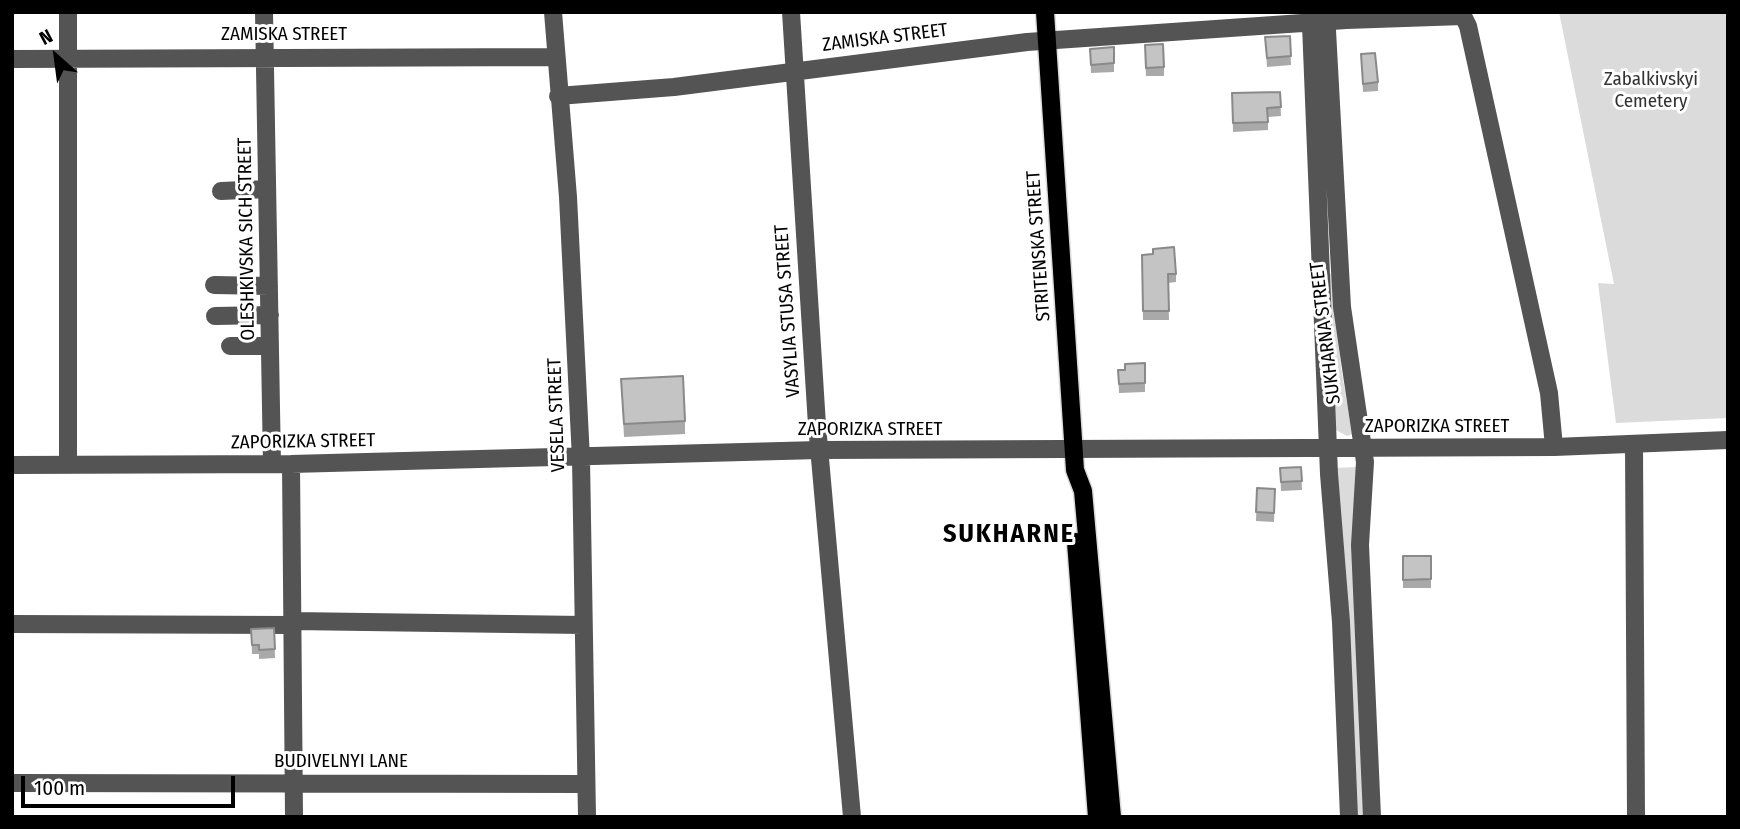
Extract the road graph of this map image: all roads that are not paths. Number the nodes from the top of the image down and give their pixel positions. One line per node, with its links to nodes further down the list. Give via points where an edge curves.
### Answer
1 (68, 12): 10 (street)
2 (264, 12): 8 (street, OLESHKIVSKA SICH STREET)
3 (554, 12): 9 (street, VESELA STREET)
4 (791, 12): 12 (street, VASYLIA STUSA STREET)
5 (1045, 12): 7 (main road, STRITENSKA STREET)
6 (1321, 20): 7 (street, ZAMISKA STREET); 16 (street, SUKHARNA STREET); 25 (street, ZAMISKA STREET, via 1451,15 1467,20 1549,393)
7 (1047, 41): 12 (street, ZAMISKA STREET); 28 (main road, STRITENSKA STREET)
8 (265, 56): 9 (street, ZAMISKA STREET); 10 (street, ZAMISKA STREET); 14 (street, OLESHKIVSKA SICH STREET)
9 (556, 57): 13 (street, VESELA STREET)
10 (67, 58): 11 (street, ZAMISKA STREET); 31 (street)
11 (12, 59)
12 (794, 71): 13 (street, ZAMISKA STREET); 29 (street, VASYLIA STUSA STREET)
13 (558, 96): 30 (street, VESELA STREET, via 568,197)
14 (267, 189): 15 (street); 18 (street, OLESHKIVSKA SICH STREET)
15 (221, 191)
16 (1330, 258): 26 (street, SUKHARNA STREET); 27 (street, SUKHARNA STREET)
17 (214, 285): 18 (street)
18 (269, 286): 19 (street, OLESHKIVSKA SICH STREET)
19 (270, 315): 20 (street); 22 (street, OLESHKIVSKA SICH STREET)
20 (215, 316)
21 (230, 346): 22 (street)
22 (270, 346): 32 (street, OLESHKIVSKA SICH STREET)
23 (1728, 440): 24 (street, ZAPORIZKA STREET)
24 (1634, 445): 25 (street, ZAPORIZKA STREET); 49 (street)
25 (1554, 447): 27 (street, ZAPORIZKA STREET)
26 (1328, 448): 27 (street, ZAPORIZKA STREET); 28 (street, ZAPORIZKA STREET); 47 (street, SUKHARNA STREET)
27 (1363, 448): 48 (street, SUKHARNA STREET, via 1360,545)
28 (1074, 449): 29 (street, ZAPORIZKA STREET); 35 (main road, STRITENSKA STREET)
29 (820, 450): 30 (street, ZAPORIZKA STREET); 44 (street, VASYLIA STUSA STREET)
30 (581, 459): 33 (street, ZAPORIZKA STREET); 38 (street, VESELA STREET)
31 (68, 464): 32 (street, ZAPORIZKA STREET); 34 (street, ZAPORIZKA STREET)
32 (272, 464): 33 (street, ZAPORIZKA STREET)
33 (291, 464): 36 (street)
34 (12, 465)
35 (1076, 473): 45 (main road, STRITENSKA STREET, via 1072,492); 46 (main road, STRITENSKA STREET, via 1083,491)
36 (293, 623): 37 (street); 38 (street); 40 (street)
37 (12, 624)
38 (583, 625): 41 (street, VESELA STREET)
39 (12, 783): 40 (street, BUDIVELNYI LANE)
40 (294, 783): 41 (street, BUDIVELNYI LANE); 42 (street)
41 (586, 784): 43 (street, VESELA STREET)
42 (293, 817)
43 (587, 817)
44 (852, 817)
45 (1097, 817)
46 (1112, 817)
47 (1349, 817)
48 (1372, 817)
49 (1636, 817)

